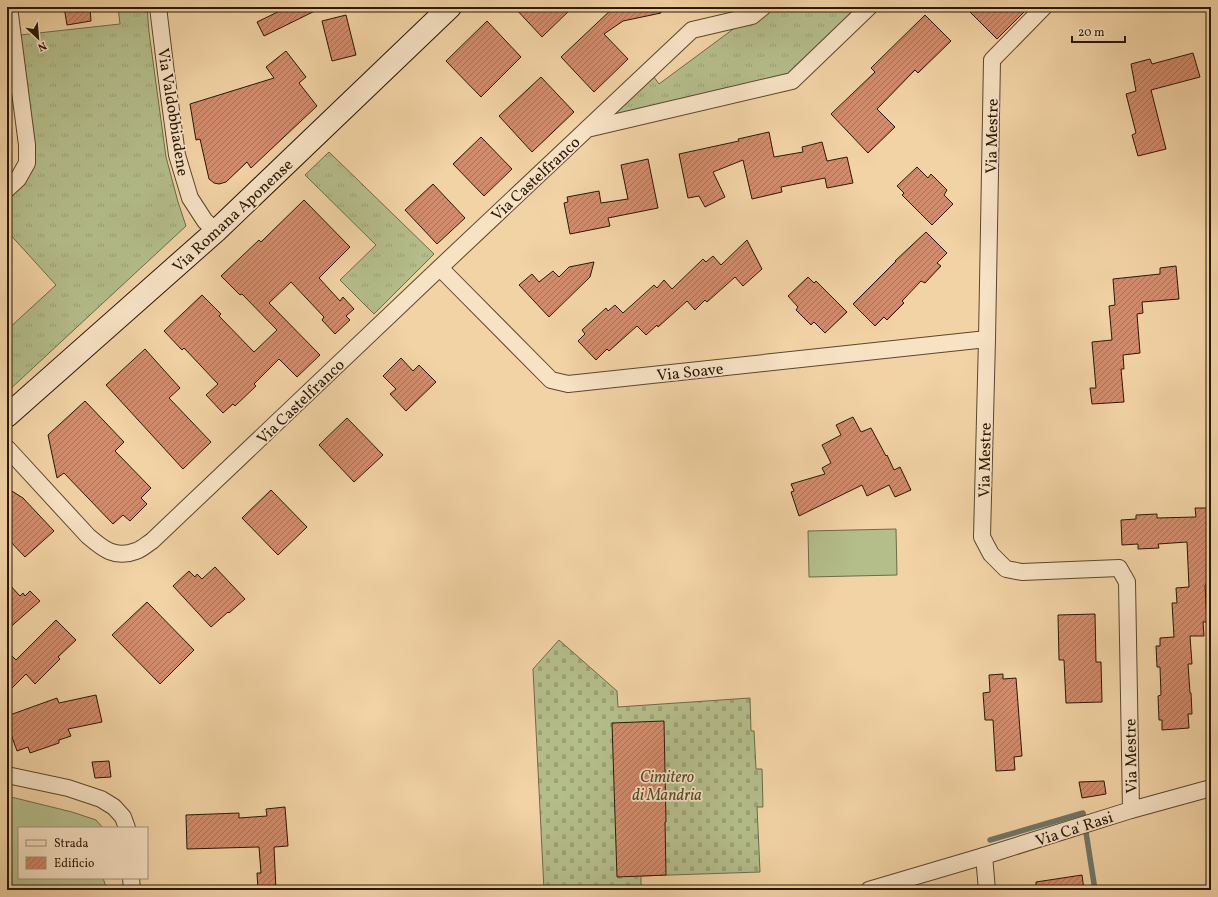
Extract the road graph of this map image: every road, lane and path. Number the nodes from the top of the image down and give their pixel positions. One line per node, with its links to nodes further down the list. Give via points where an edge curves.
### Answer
1 (9, 7): 8 (street, via 27,145 27,163 18,179)
2 (158, 7): 9 (street, Via Valdobbiadene, via 177,156 190,198)
3 (450, 7): 9 (street, Via Romana Aponense)
4 (763, 7): 7 (street, Via Castelfranco, via 752,16 692,30)
5 (869, 7): 7 (street, Via Castelfranco, via 792,81)
6 (1044, 7): 11 (street, Via Mestre, via 992,60)
7 (587, 129): 10 (street, Via Castelfranco)
8 (7, 189)
9 (216, 231): 12 (street, Via Romana Aponense)
10 (440, 268): 11 (street, Via Soave, via 551,380 568,384); 13 (street, Via Castelfranco, via 152,541 137,551 119,554 102,548)
11 (987, 339): 16 (street, Via Mestre, via 982,537 991,554 1006,569 1022,572 1119,568 1127,582)
12 (7, 416)
13 (7, 448)
14 (7, 775): 17 (street, via 68,788 100,799 114,806 123,817)
15 (1211, 788): 16 (street, Via Ca' Rasi)
16 (1132, 810): 18 (street, Via Ca' Rasi)
17 (127, 827)
18 (984, 856): 21 (street, Via Ca' Rasi); 22 (street)
19 (131, 879): 20 (street)
20 (132, 890)
21 (869, 890)
22 (987, 890)

